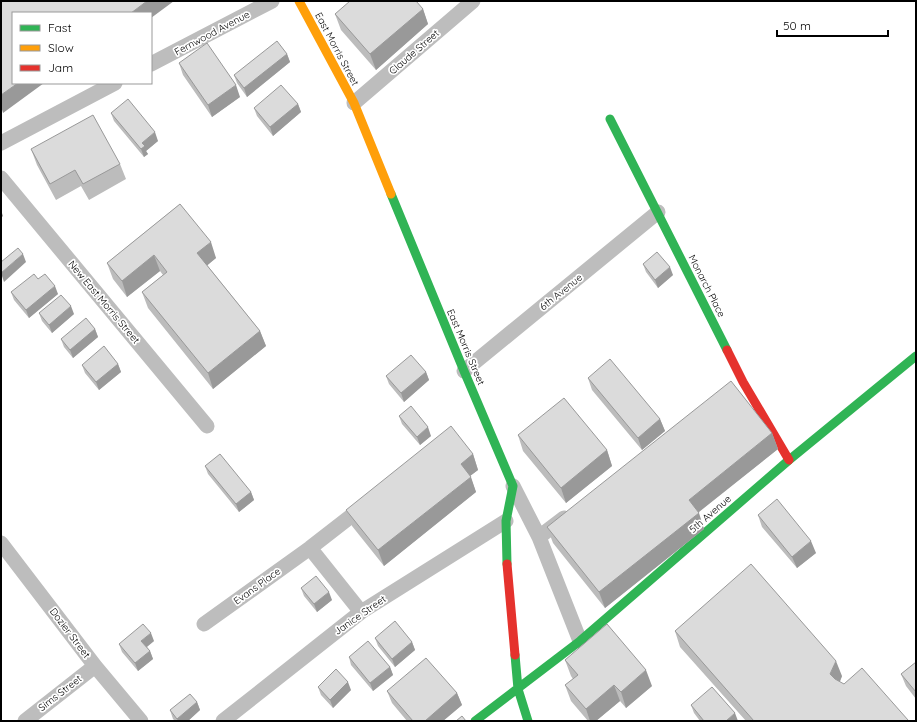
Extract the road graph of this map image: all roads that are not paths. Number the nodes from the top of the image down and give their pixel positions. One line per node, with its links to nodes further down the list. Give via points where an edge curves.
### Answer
1 (272, 1): 4 (street, Fernwood Avenue)
2 (299, 1): 6 (street, East Morris Street)
3 (474, 1): 6 (street, Claude Street)
4 (152, 63)
5 (113, 84): 8 (street)
6 (354, 103): 12 (street, East Morris Street)
7 (610, 119): 10 (street, Monarch Place)
8 (1, 143)
9 (1, 178): 15 (street, New East Morris Street)
10 (658, 212): 12 (street, 6th Avenue); 13 (street, Monarch Place)
11 (916, 356): 16 (street, 5th Avenue)
12 (464, 372): 17 (street, East Morris Street)
13 (743, 382): 14 (street); 16 (street, Monarch Place)
14 (731, 392)
15 (207, 426)
16 (789, 460): 26 (street, 5th Avenue)
17 (514, 486): 20 (street); 21 (street)
18 (374, 498): 23 (street, Evans Place)
19 (578, 508): 21 (street)
20 (506, 521): 24 (street, Janice Street); 28 (street, via 506,555)
21 (539, 536): 26 (street)
22 (1, 543): 27 (street, Dozier Street)
23 (310, 548): 24 (street); 25 (street, Evans Place)
24 (361, 612): 31 (street, Janice Street)
25 (204, 624)
26 (580, 641): 28 (street, 5th Avenue)
27 (95, 666): 29 (street, Sims Street); 30 (street, Dozier Street)
28 (518, 689): 32 (street, 5th Avenue); 33 (street)
29 (25, 721)
30 (141, 721)
31 (223, 721)
32 (475, 721)
33 (528, 721)

